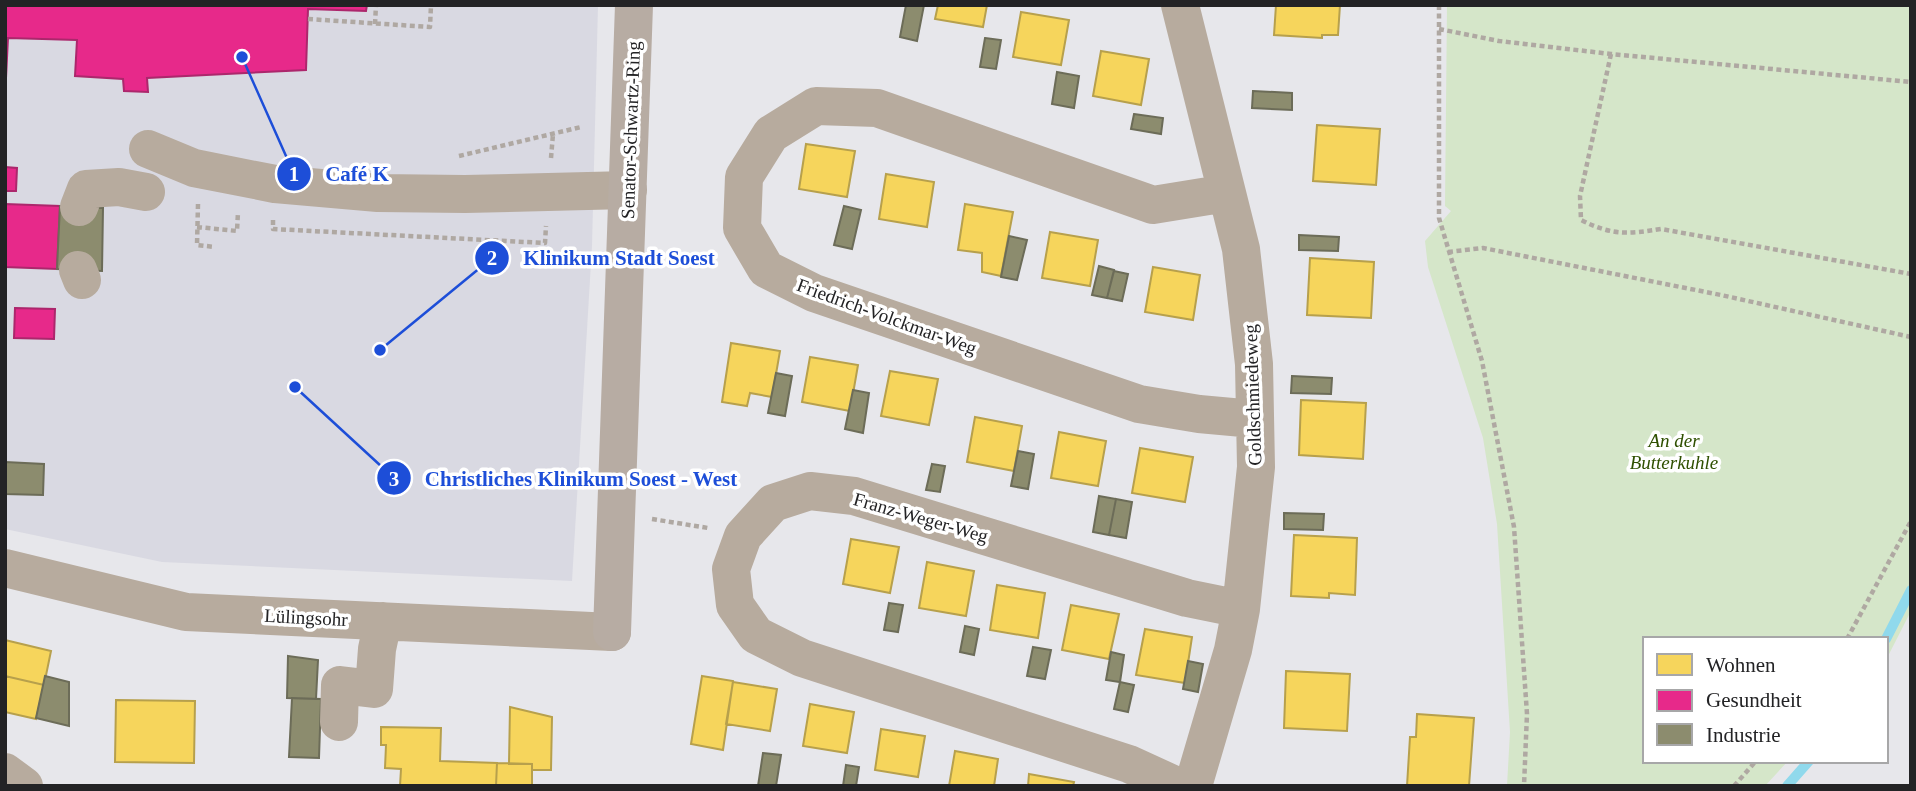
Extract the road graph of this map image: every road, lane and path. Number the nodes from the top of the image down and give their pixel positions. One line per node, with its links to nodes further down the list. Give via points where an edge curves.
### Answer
1 (376, 5): 7 (path)
2 (431, 5): 7 (path, via 430,27)
3 (634, 5): 14 (main road, Senator-Schwartz-Ring)
4 (1180, 5): 16 (street, Goldschmiedeweg)
5 (1439, 5): 8 (path)
6 (308, 19): 7 (path)
7 (375, 24)
8 (1439, 29): 9 (path); 22 (path, via 1439,218)
9 (1611, 54): 10 (path); 23 (path, via 1580,196 1581,220 1603,231 1661,229)
10 (1911, 82)
11 (581, 127): 13 (path)
12 (148, 149): 14 (street, via 194,168 275,184 378,193)
13 (446, 156)
14 (628, 190): 26 (main road, Senator-Schwartz-Ring)
15 (146, 192): 17 (street, via 119,187 86,189)
16 (1227, 193): 25 (street, Goldschmiedeweg, via 1242,261 1254,364); 25 (street, Friedrich-Volckmar-Weg, via 1153,205 877,108 816,106 771,134 744,177 742,228 766,269 814,293 1139,404)
17 (79, 207)
18 (197, 228): 21 (path, via 197,245)
19 (298, 231): 20 (path)
20 (545, 243)
21 (215, 247)
22 (1448, 252): 24 (path, via 1483,248); 40 (path, via 1482,361 1514,527 1527,714)
23 (1911, 274)
24 (1911, 337)
25 (1254, 419): 30 (street, Goldschmiedeweg, via 1256,467)
26 (616, 518): 28 (path, via 662,519); 32 (main road, Senator-Schwartz-Ring)
27 (1911, 521): 33 (path)
28 (743, 536): 30 (street, Franz-Weger-Weg, via 773,503 810,491 854,496 1187,598); 38 (street, Franz-Weger-Weg, via 731,569 736,605 756,635 802,658 1129,764)
29 (5, 568): 31 (street, Lülingsohr, via 186,612)
30 (1241, 610): 39 (street, Goldschmiedeweg)
31 (383, 621): 32 (street, Lülingsohr); 34 (street, via 374,688 341,685)
32 (612, 632)
33 (1848, 637)
34 (339, 722)
35 (1754, 763): 41 (path)
36 (5, 772): 37 (street)
37 (24, 786)
38 (1177, 786)
39 (1193, 786)
40 (1524, 786)
41 (1734, 786)

